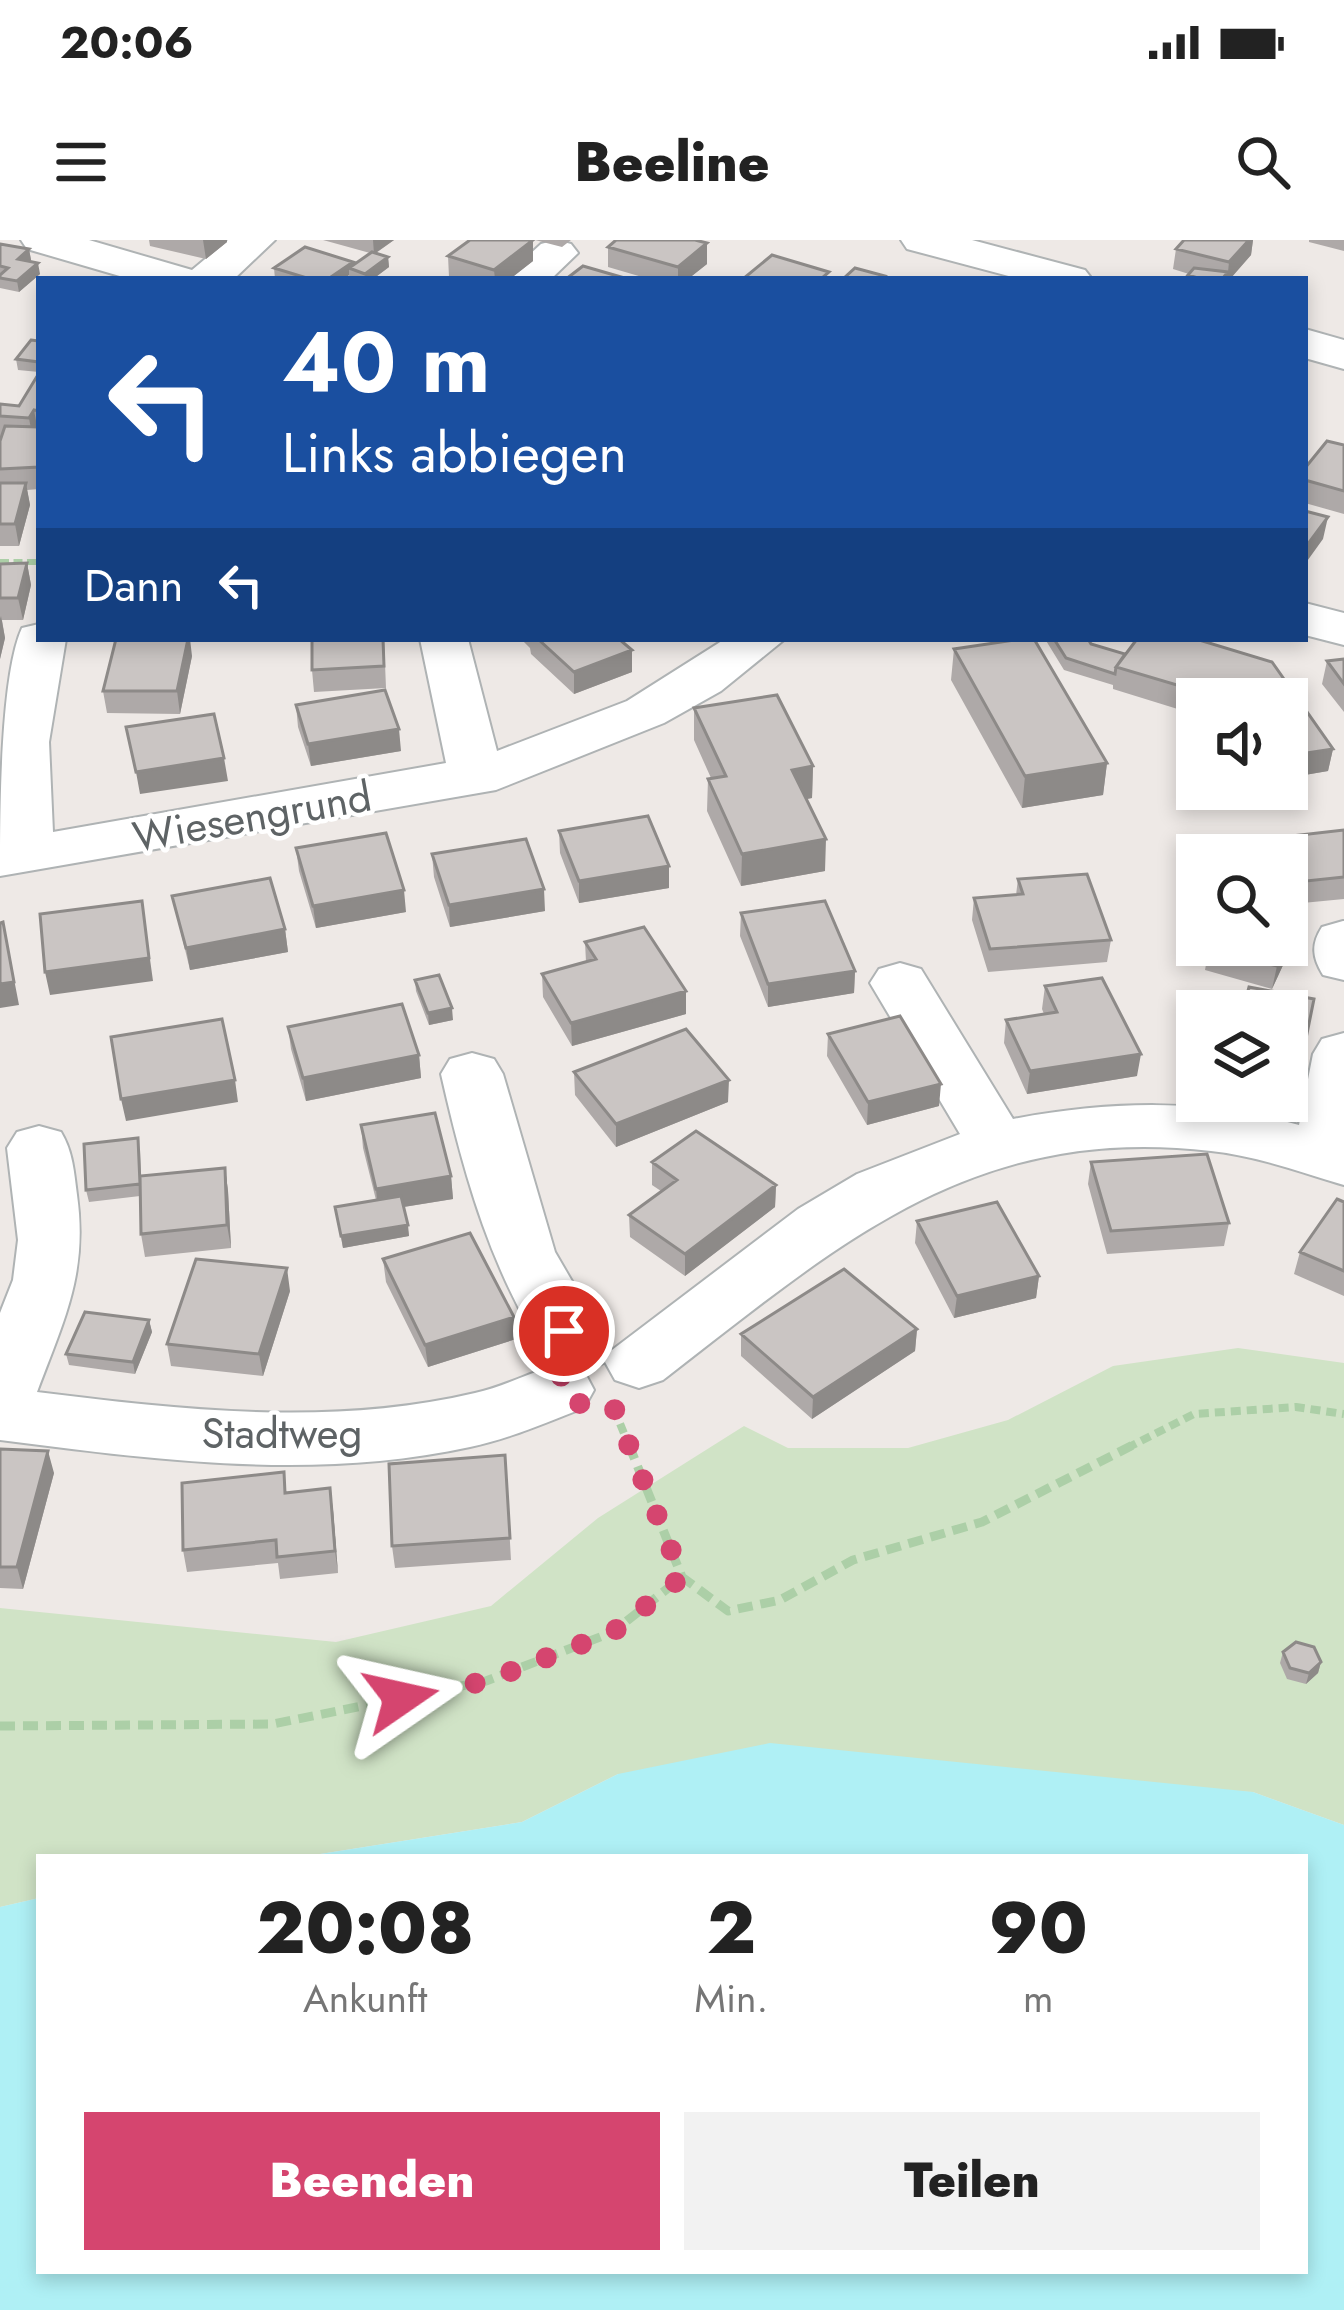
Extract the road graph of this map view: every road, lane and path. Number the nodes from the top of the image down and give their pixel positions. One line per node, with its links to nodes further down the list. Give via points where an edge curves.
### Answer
1 (42, 240): 4 (street)
2 (254, 240): 5 (street)
3 (922, 240): 6 (street)
4 (167, 276)
5 (211, 276)
6 (1059, 276)
7 (1308, 345): 8 (street)
8 (1344, 355)
9 (0, 562): 10 (path)
10 (36, 562)
11 (1308, 618): 12 (street)
12 (1344, 630)
13 (39, 642): 17 (street, Wiesengrund)
14 (444, 642): 16 (street)
15 (755, 642): 16 (street, Wiesengrund, via 627,725)
16 (477, 778): 17 (street, Wiesengrund)
17 (13, 856)
18 (1343, 940): 19 (street)
19 (1344, 961)
20 (900, 983): 23 (street)
21 (1344, 1054): 25 (street, Stadtweg)
22 (472, 1074): 26 (street, via 501,1196 537,1292)
23 (997, 1144): 25 (street, Stadtweg, via 1139,1121 1224,1130); 26 (street, Stadtweg, via 921,1170 824,1222)
24 (39, 1148): 27 (street, via 51,1240 46,1280)
25 (1335, 1159)
26 (598, 1378): 28 (street, Stadtweg, via 475,1420 406,1432 148,1433); 30 (path)
27 (0, 1400)
28 (0, 1414)
29 (1344, 1414): 30 (path, via 1296,1407 1194,1414 982,1522 853,1560 780,1600 728,1611)
30 (682, 1577): 31 (path, via 613,1632 486,1681 273,1724)
31 (0, 1726)

